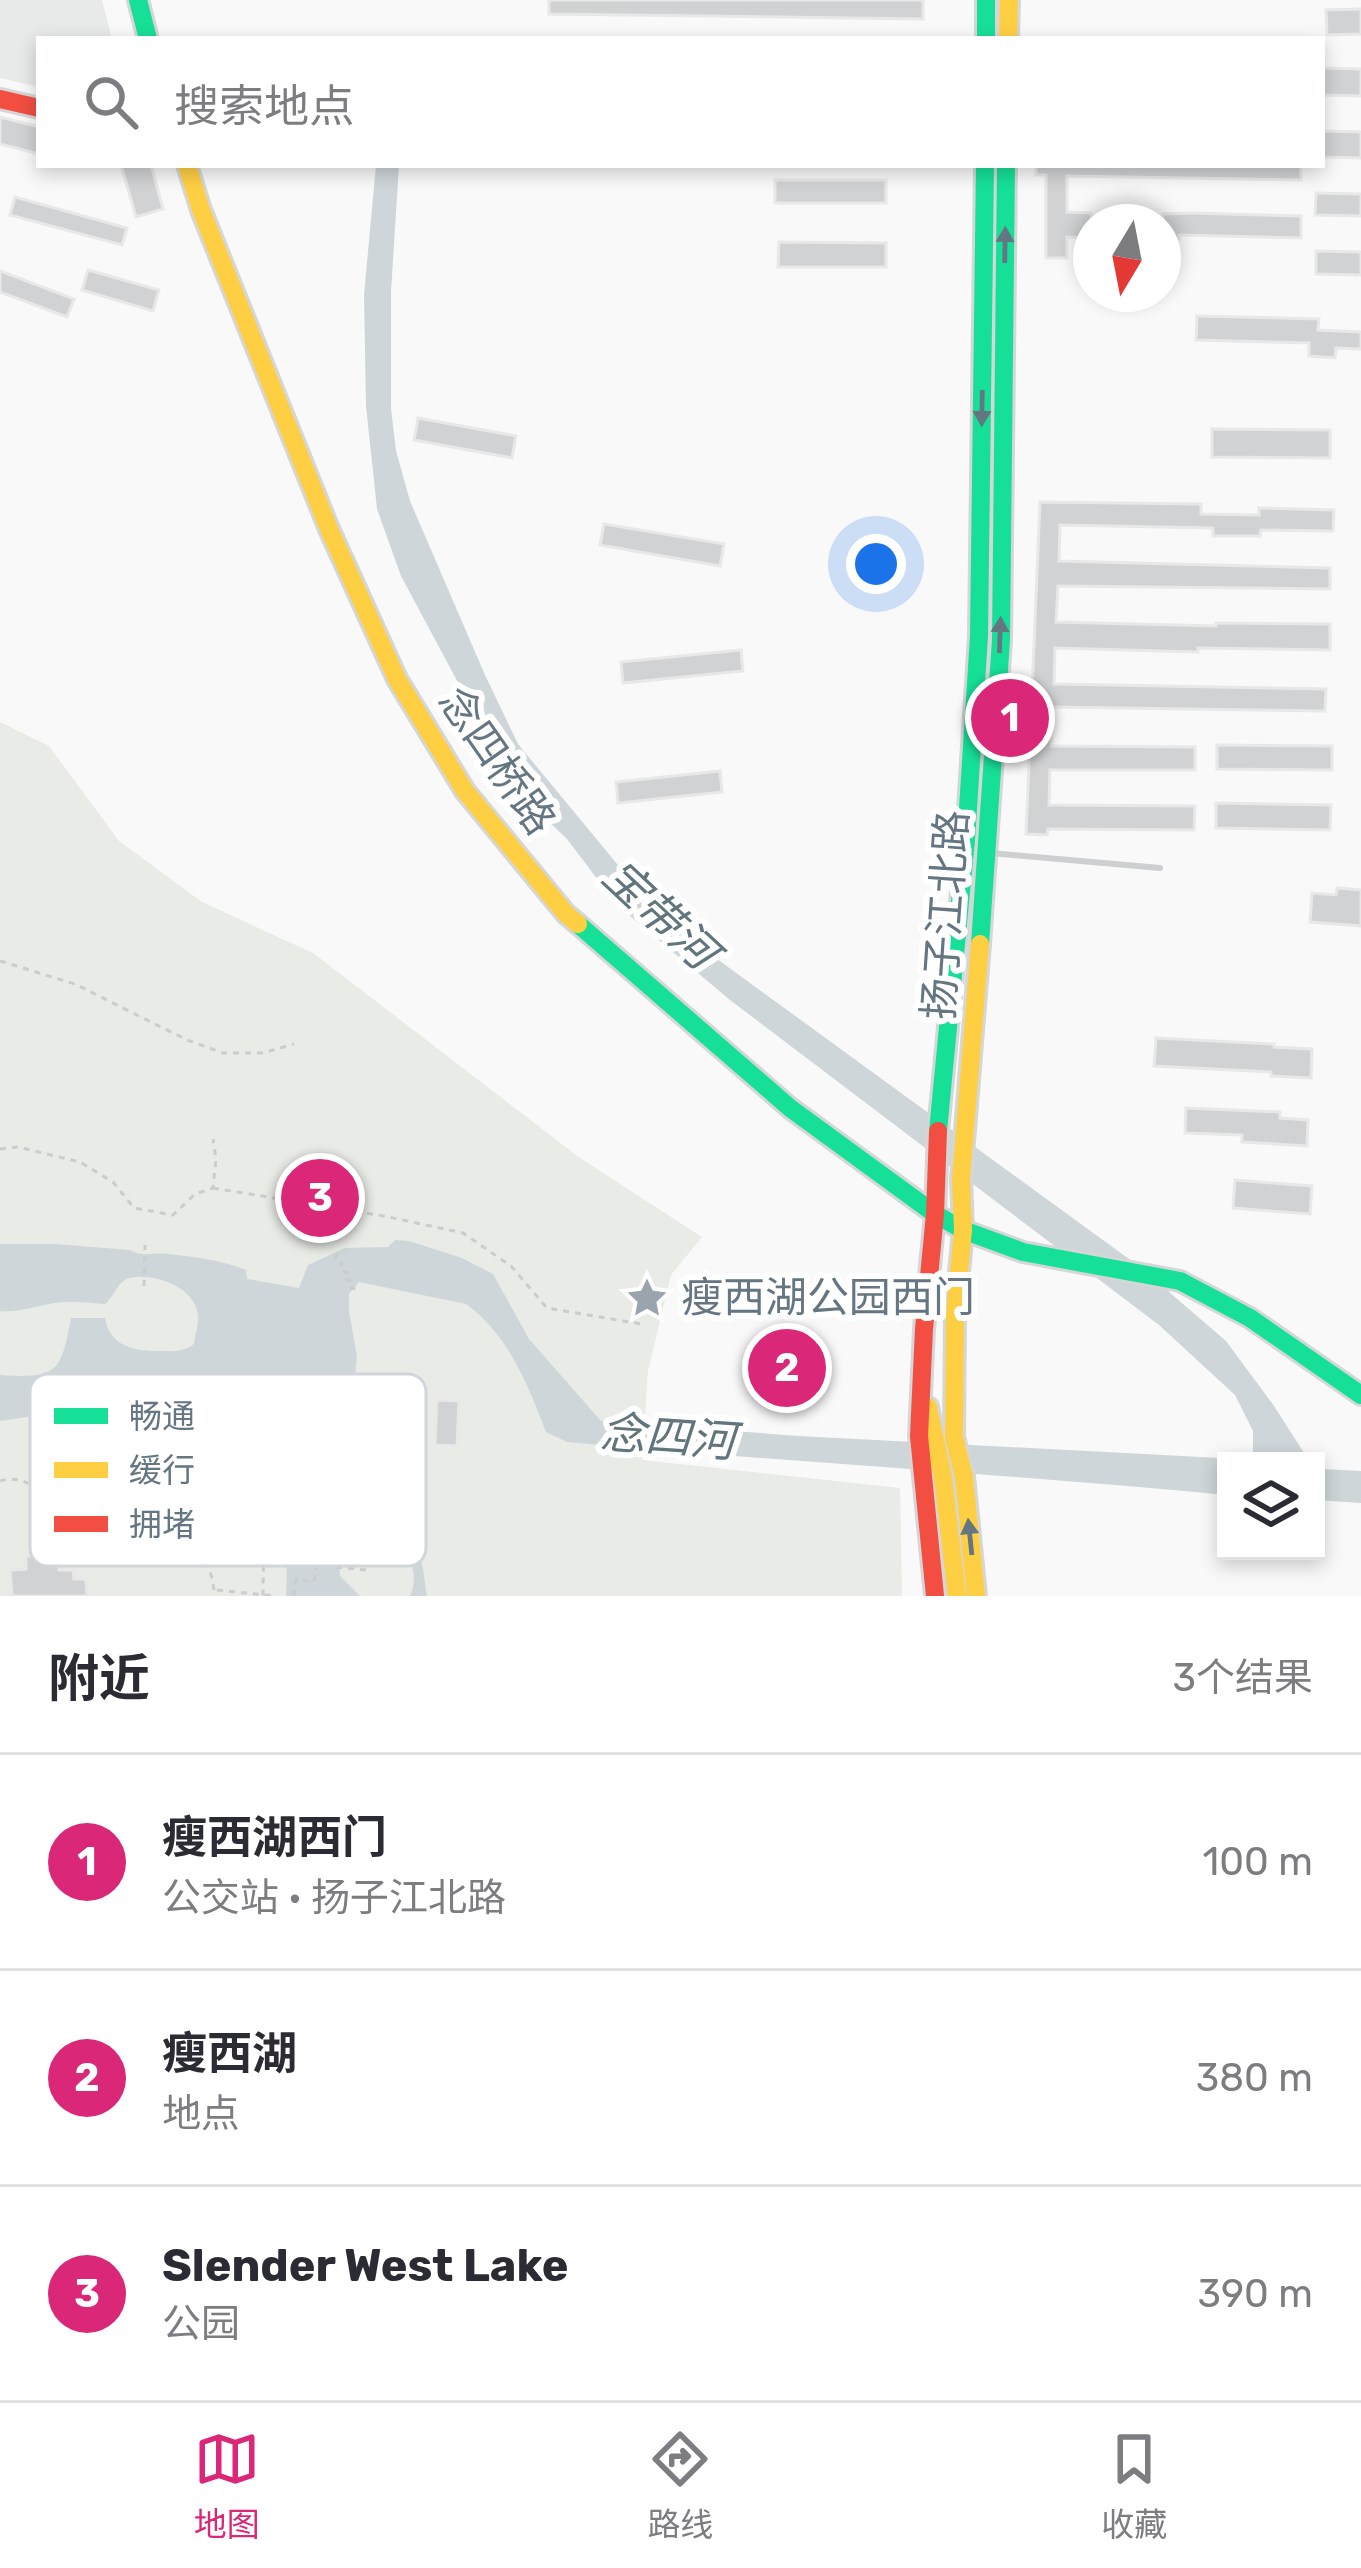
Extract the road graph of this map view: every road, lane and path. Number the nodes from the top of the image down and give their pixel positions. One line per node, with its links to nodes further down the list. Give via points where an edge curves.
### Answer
1 (138, 0): 4 (main road)
2 (986, 0): 5 (main road)
3 (1009, 0): 6 (main road)
4 (147, 36)
5 (986, 36)
6 (1008, 36)
7 (0, 99): 8 (main road)
8 (36, 107)
9 (188, 168): 19 (main road, 念四桥路, via 328,529 397,679 465,791 566,914 790,1108)
10 (985, 168): 19 (main road, 扬子江北路, one-way to 19, via 979,636)
11 (1006, 168): 12 (main road, 扬子江北路, one-way to 11, via 1001,640)
12 (988, 852): 13 (lane); 20 (main road, 扬子江北路)
13 (1160, 868)
14 (0, 961): 15 (path, via 75,984 223,1053)
15 (294, 1044)
16 (213, 1139): 18 (path)
17 (0, 1149): 18 (path, via 80,1162 113,1182 134,1208 172,1215)
18 (213, 1188): 25 (path, via 463,1233 511,1266 547,1308)
19 (935, 1214): 20 (main road, 念四桥路); 27 (main road, 扬子江北路, via 923,1389)
20 (963, 1230): 26 (main road, 念四桥路, via 1023,1252 1180,1281); 27 (main road, 扬子江北路)
21 (145, 1245): 23 (path)
22 (337, 1254): 24 (path, via 351,1288)
23 (144, 1286)
24 (362, 1290)
25 (642, 1324)
26 (1361, 1395)
27 (936, 1436): 28 (main road, 扬子江北路); 40 (main road, 扬子江北路, one-way to 27, via 964,1477)
28 (933, 1478): 38 (main road, 扬子江北路); 39 (main road)
29 (0, 1481): 30 (path)
30 (30, 1483)
31 (317, 1566): 37 (path, via 314,1582 296,1579)
32 (325, 1566): 33 (path)
33 (366, 1570)
34 (214, 1593): 35 (path)
35 (263, 1595): 36 (path)
36 (273, 1596)
37 (293, 1596)
38 (934, 1596)
39 (957, 1596)
40 (976, 1596)

